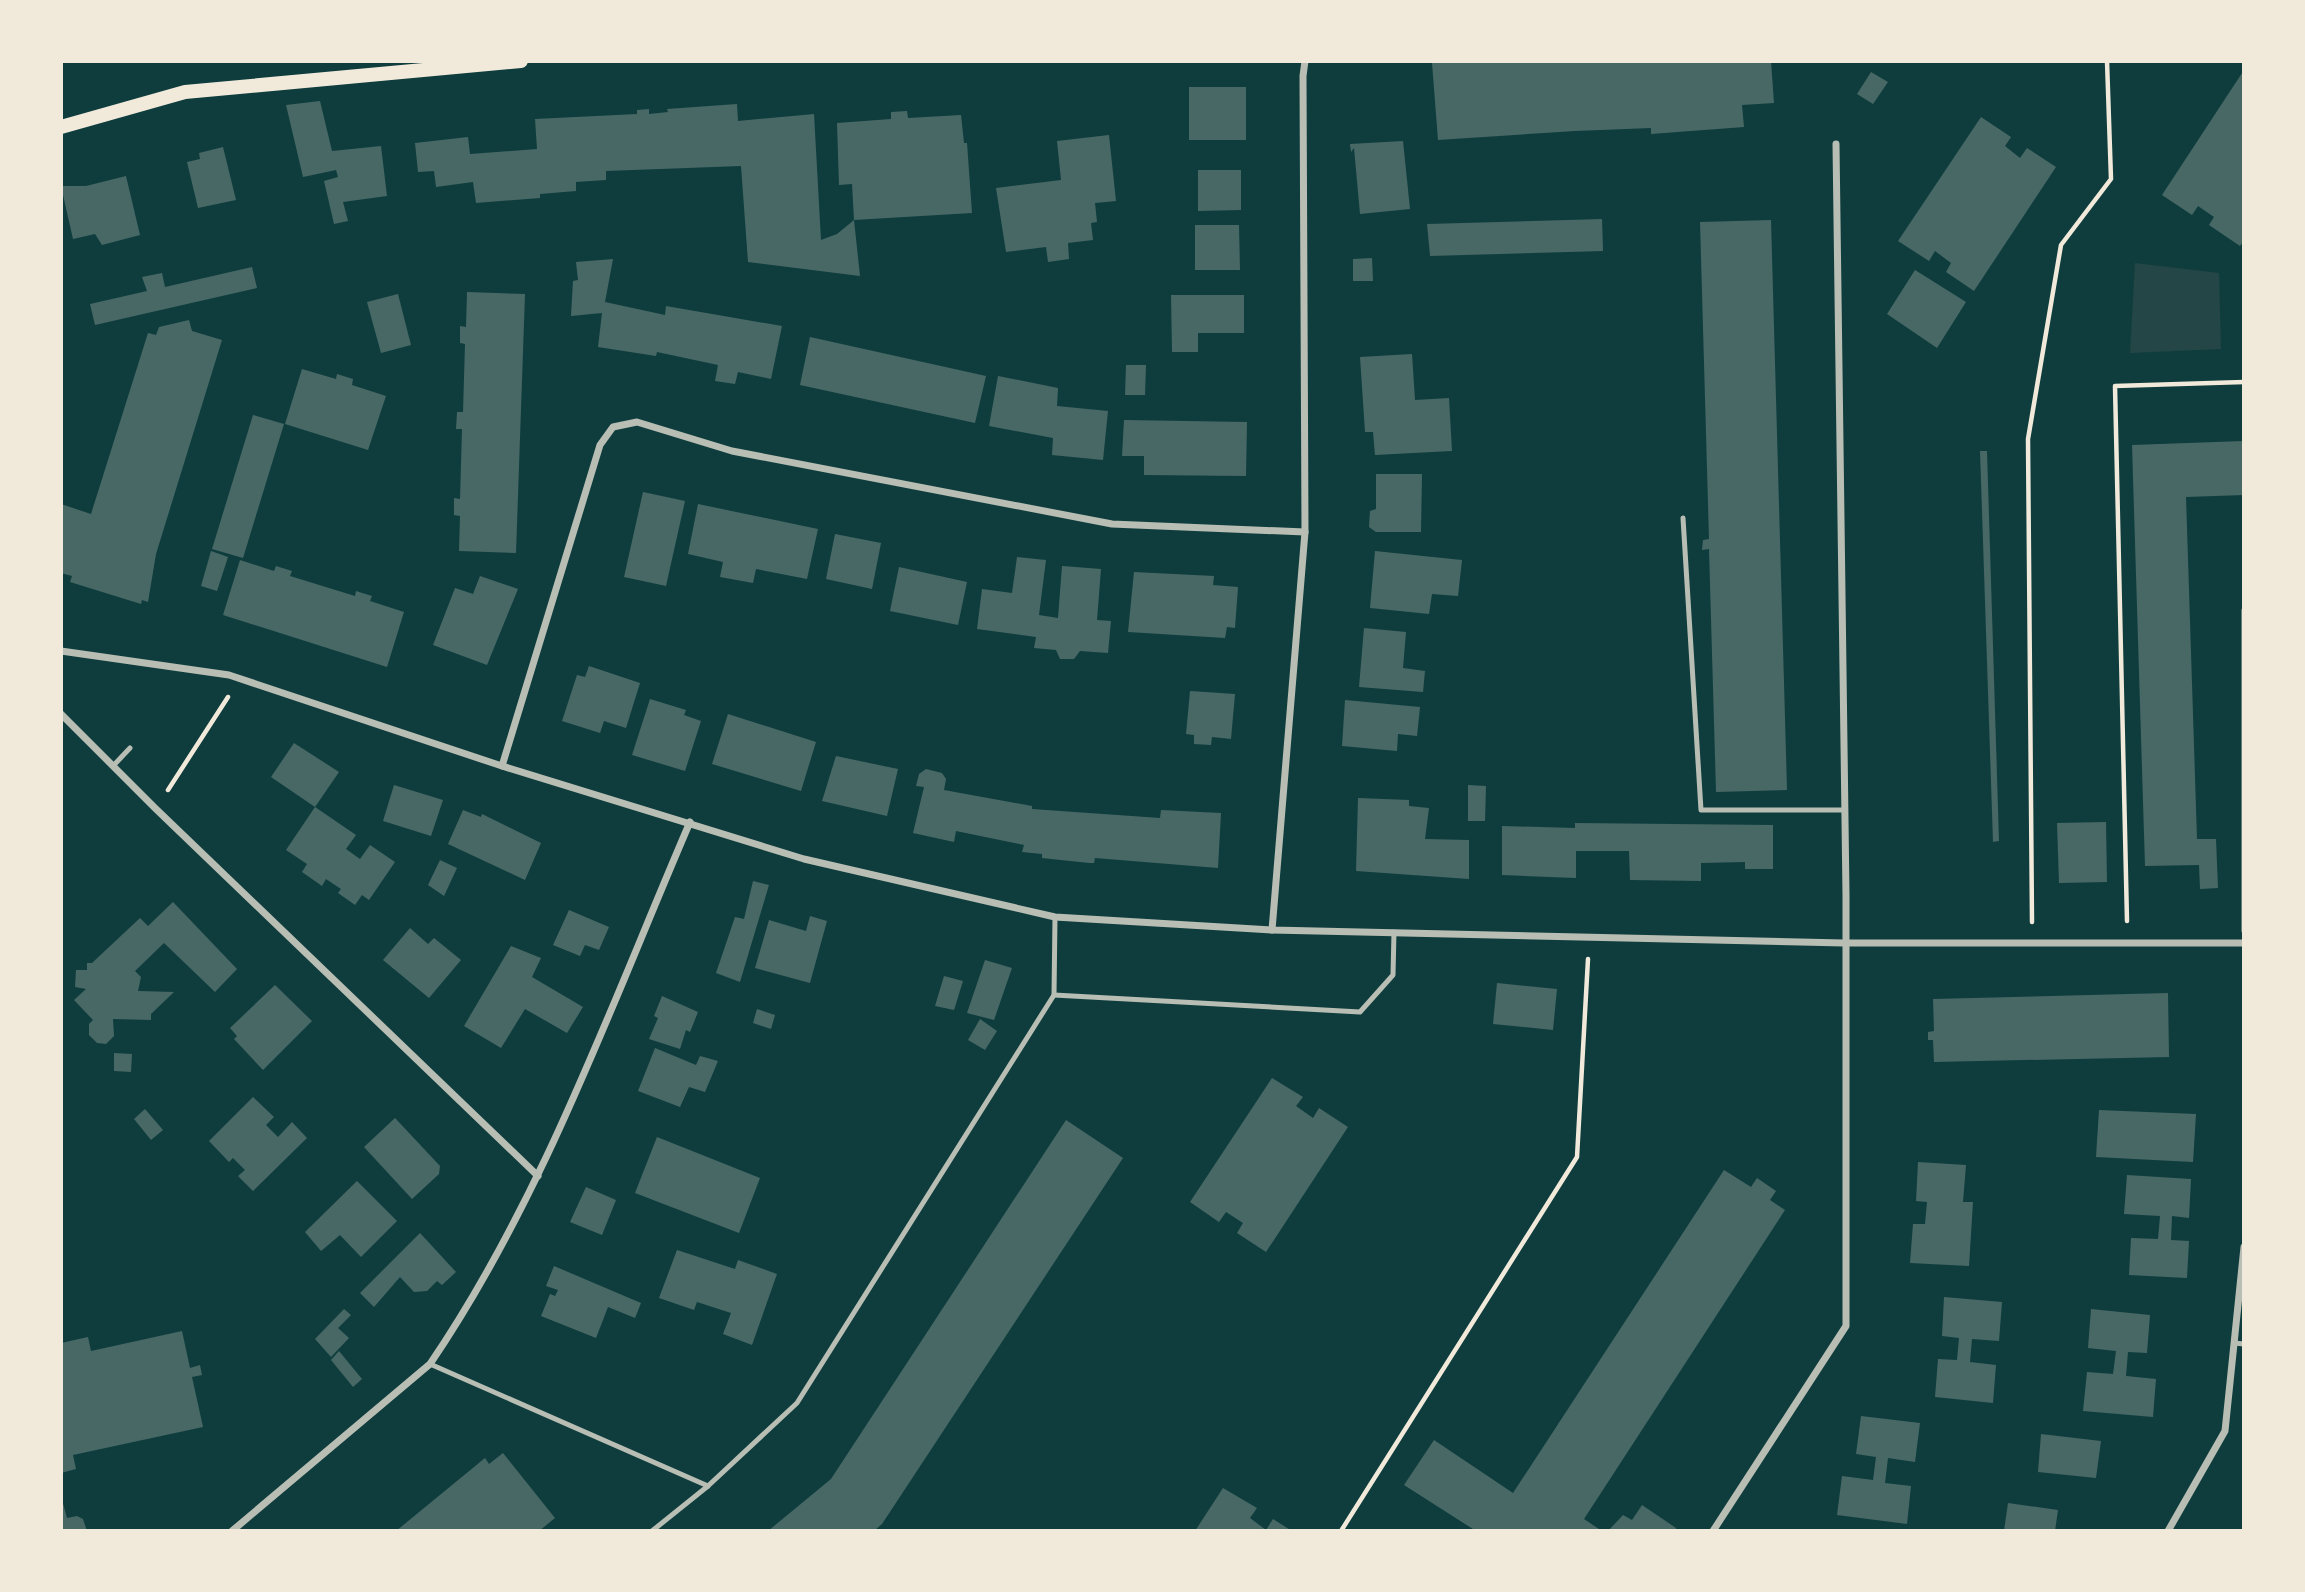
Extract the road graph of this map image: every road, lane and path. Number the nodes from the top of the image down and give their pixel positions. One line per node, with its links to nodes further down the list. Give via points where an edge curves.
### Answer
1 (521, 61): 4 (main road, via 185,92)
2 (1305, 61): 8 (street)
3 (2107, 61): 25 (path, via 2111,179 2061,245 2028,439)
4 (61, 127)
5 (1836, 144): 17 (street)
6 (2244, 382): 26 (path, via 2115,386)
7 (1683, 518): 17 (lane, via 1701,810)
8 (1305, 532): 15 (street, via 1112,524 732,451 637,422 613,427 600,444); 20 (street)
9 (2244, 610): 21 (lane)
10 (61, 651): 11 (street)
11 (240, 679): 15 (street); 16 (path)
12 (61, 714): 14 (street)
13 (130, 748): 14 (lane)
14 (113, 766): 16 (street)
15 (502, 766): 18 (street)
16 (156, 809): 29 (street)
17 (1843, 810): 24 (street)
18 (690, 822): 19 (street, via 804,859); 29 (street)
19 (1055, 917): 20 (street); 28 (lane)
20 (1272, 930): 22 (street)
21 (2244, 931)
22 (1394, 932): 23 (street); 28 (lane, via 1392,975 1360,1012)
23 (1589, 937): 24 (street); 37 (path, via 1577,1157)
24 (1844, 943): 25 (street); 38 (street, via 1846,1326)
25 (2032, 943): 26 (street)
26 (2128, 943): 27 (street)
27 (2244, 943)
28 (1054, 995): 34 (lane, via 797,1402)
29 (538, 1176): 33 (street)
30 (2244, 1247): 31 (street)
31 (2234, 1343): 32 (lane); 39 (street, via 2225,1431)
32 (2244, 1344)
33 (430, 1364): 34 (lane); 35 (street)
34 (708, 1486): 36 (lane)
35 (232, 1531)
36 (652, 1531)
37 (1341, 1531)
38 (1713, 1531)
39 (2168, 1531)

